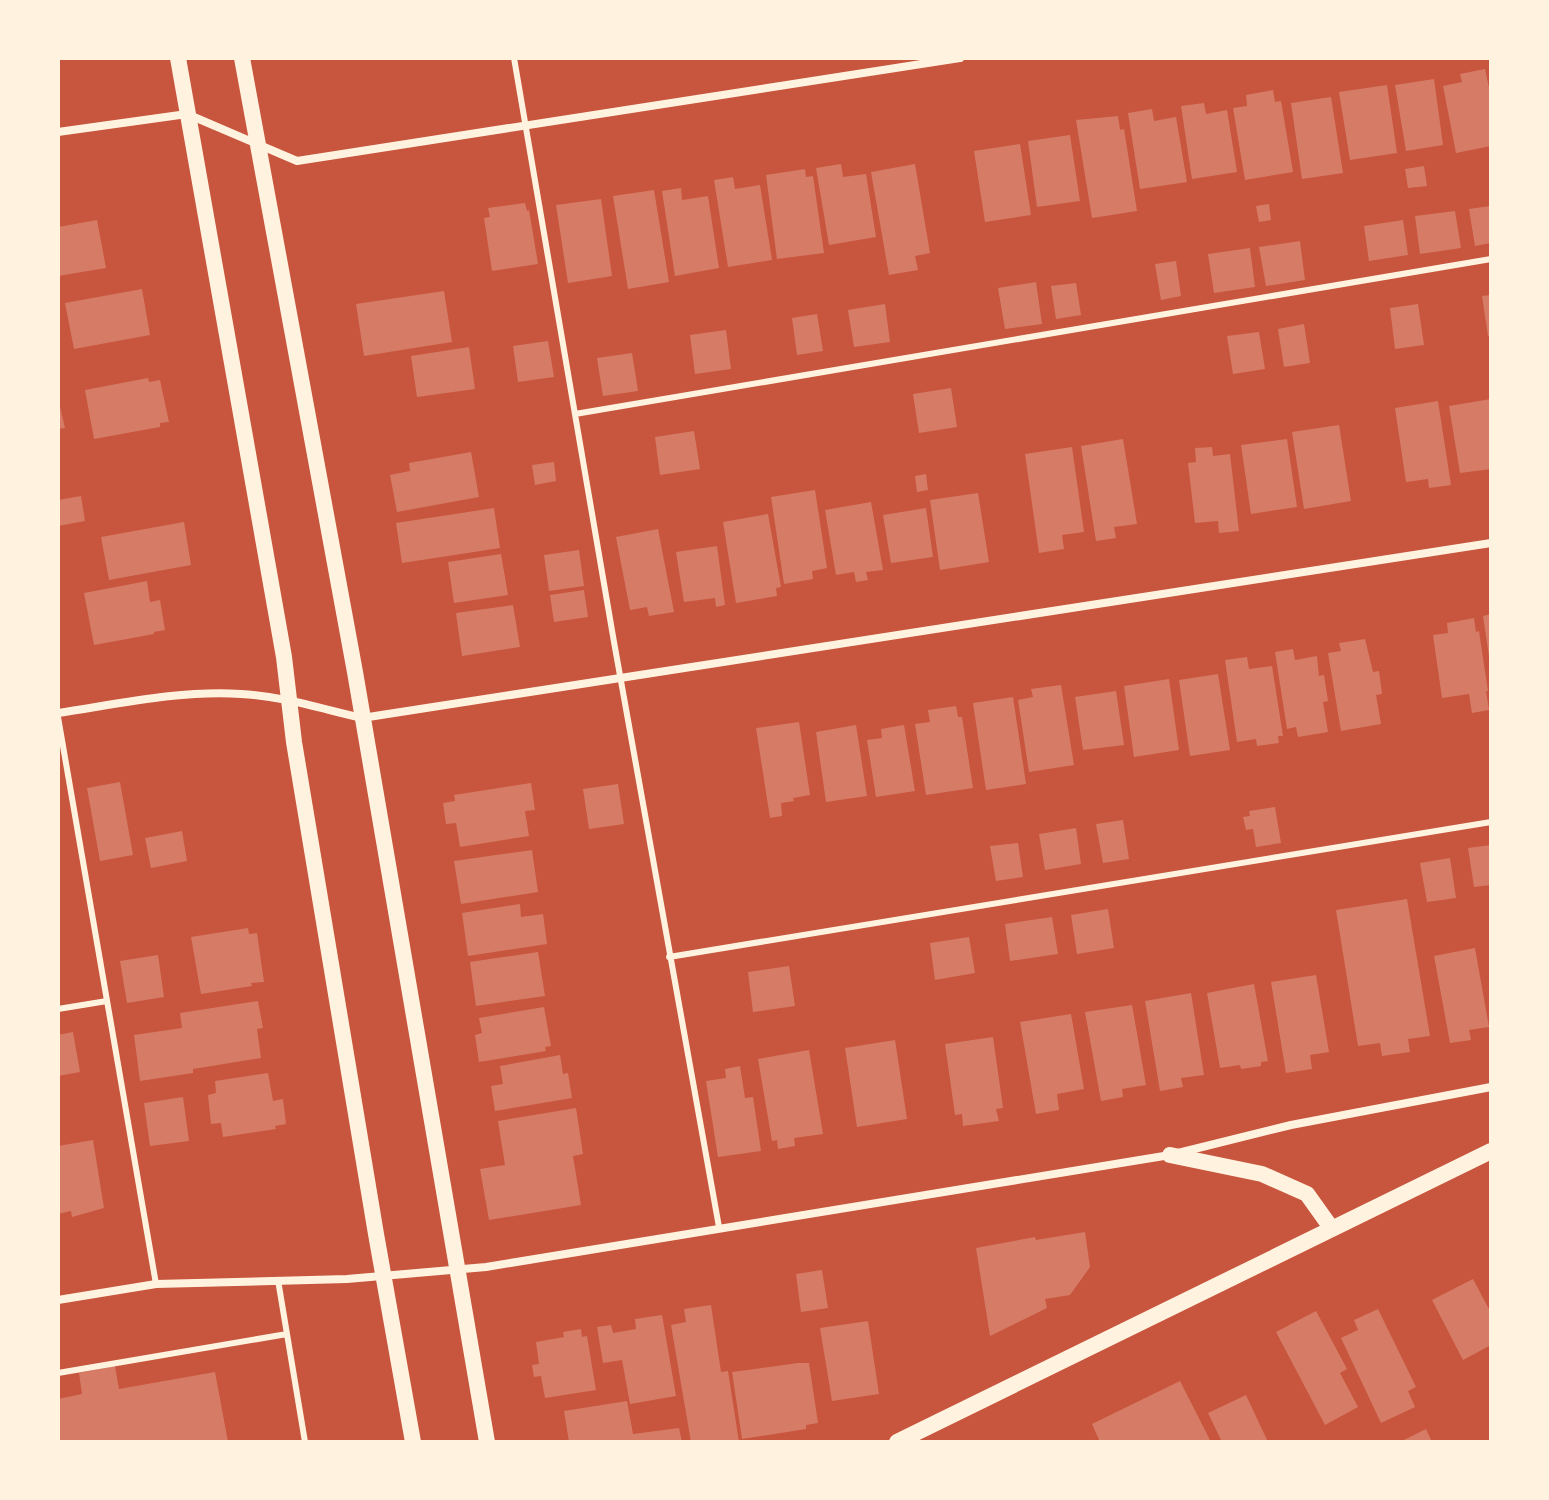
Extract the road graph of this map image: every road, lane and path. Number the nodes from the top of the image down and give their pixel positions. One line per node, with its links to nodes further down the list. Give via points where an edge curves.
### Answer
1 (178, 58): 5 (main road)
2 (242, 58): 8 (main road)
3 (514, 58): 6 (lane)
4 (960, 58): 6 (street)
5 (187, 114): 7 (street); 8 (street); 13 (main road)
6 (525, 126): 8 (street, via 297,161); 10 (lane)
7 (58, 132)
8 (258, 145): 15 (main road)
9 (1491, 259): 10 (lane)
10 (575, 414): 12 (lane)
11 (1491, 543): 12 (street)
12 (620, 678): 15 (street); 17 (lane)
13 (290, 701): 14 (street, via 185,694); 15 (street); 26 (main road)
14 (58, 715): 18 (lane)
15 (362, 718): 25 (main road)
16 (1491, 822): 17 (lane)
17 (669, 957): 23 (lane)
18 (107, 1001): 19 (lane); 28 (lane)
19 (58, 1009)
20 (1491, 1087): 22 (street, via 1291,1125)
21 (1491, 1151): 24 (main road)
22 (1170, 1155): 23 (street); 24 (main road, via 1262,1174 1307,1194)
23 (719, 1227): 25 (street)
24 (1332, 1229): 35 (main road)
25 (456, 1270): 26 (street); 34 (main road)
26 (384, 1276): 27 (street); 33 (main road)
27 (278, 1280): 28 (street); 30 (lane)
28 (156, 1284): 29 (street)
29 (58, 1300)
30 (287, 1334): 31 (lane); 32 (lane)
31 (58, 1373)
32 (305, 1442)
33 (413, 1442)
34 (487, 1442)
35 (897, 1442)

